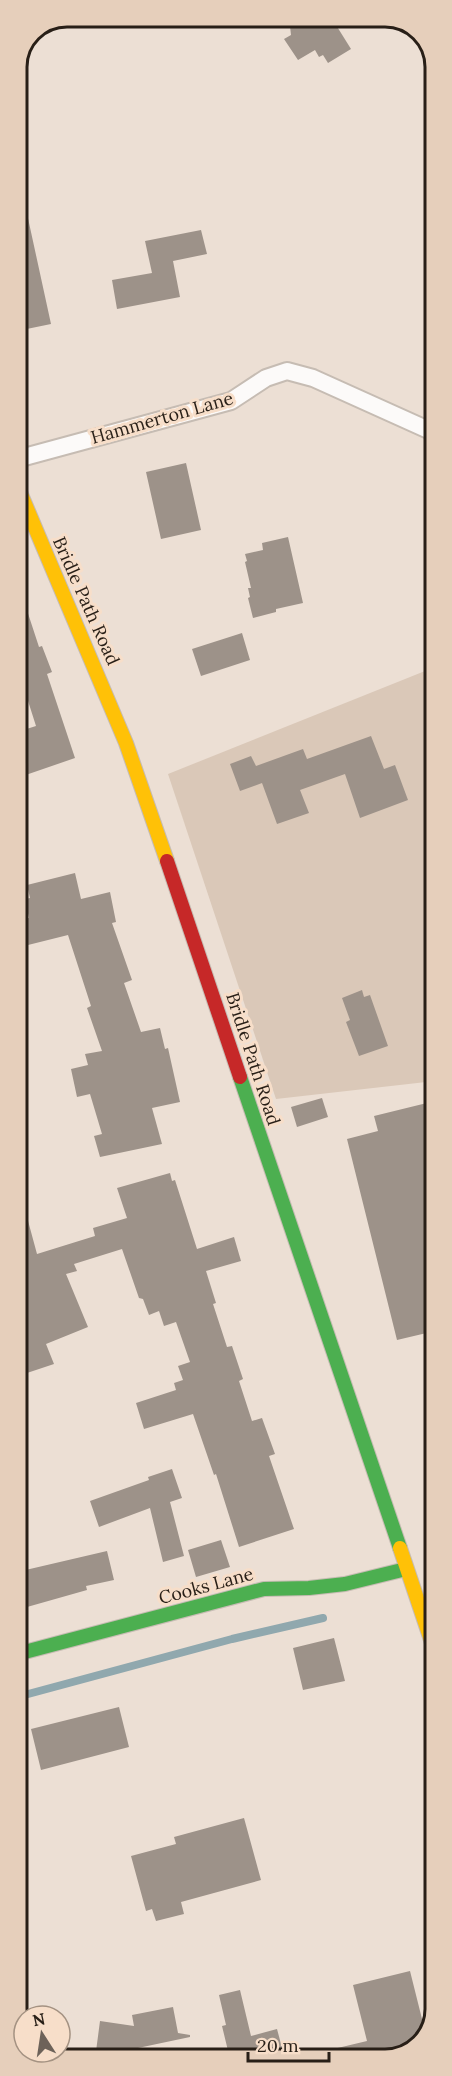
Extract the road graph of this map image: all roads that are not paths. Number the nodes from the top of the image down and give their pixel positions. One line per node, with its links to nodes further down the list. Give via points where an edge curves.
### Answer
1 (425, 428): 2 (lane, Hammerton Lane, via 313,378 287,371 266,378 231,401)
2 (27, 456)
3 (27, 510): 4 (street, Bridle Path Road, via 136,770)
4 (406, 1569): 5 (street, Bridle Path Road); 6 (street, Cooks Lane, via 345,1584 264,1589)
5 (425, 1623)
6 (27, 1651)

